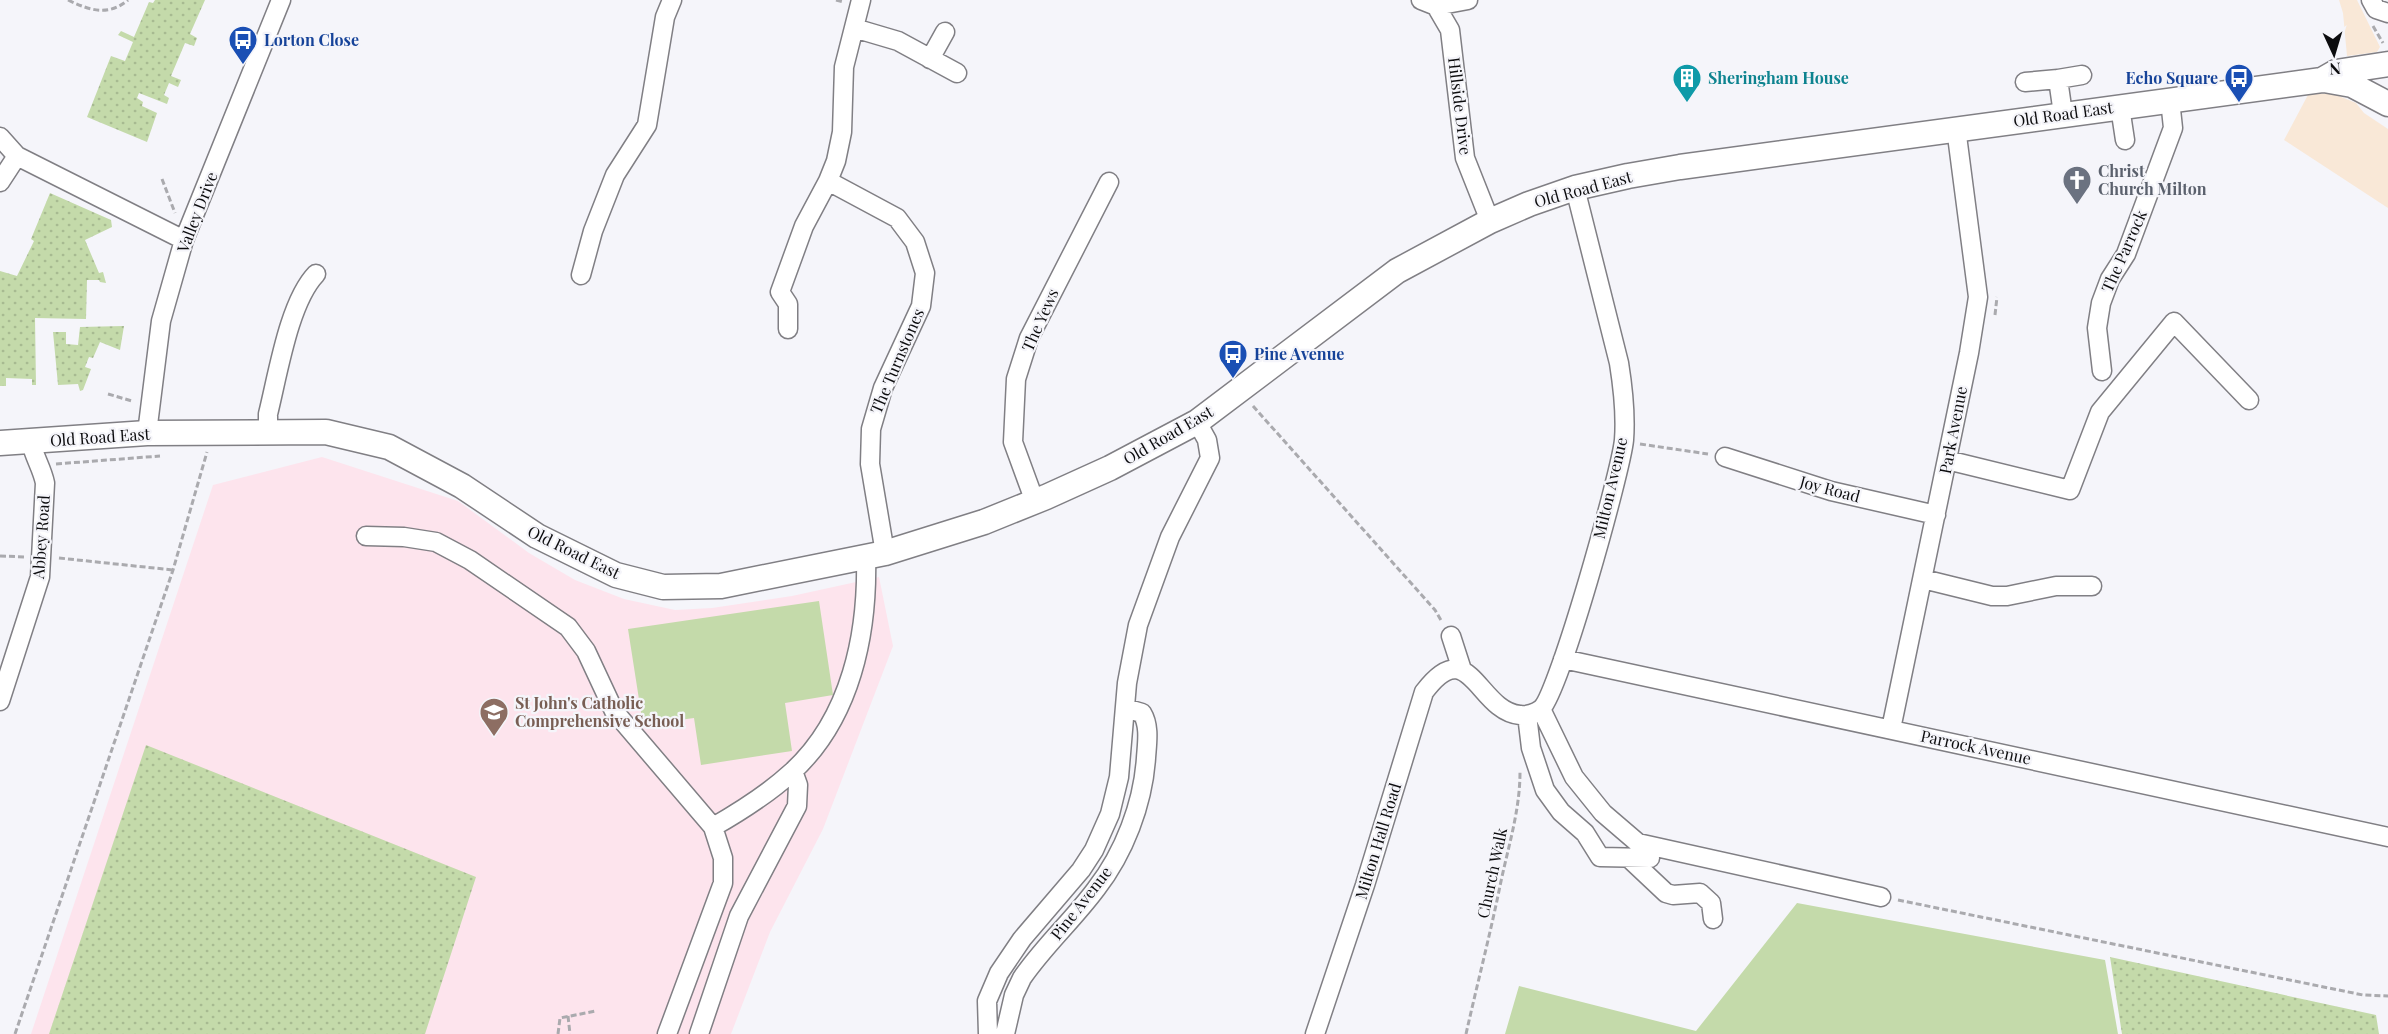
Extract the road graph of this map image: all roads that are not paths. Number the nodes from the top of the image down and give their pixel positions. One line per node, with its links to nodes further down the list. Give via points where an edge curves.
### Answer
1 (280, 0): 30 (street, Valley Drive)
2 (672, 0): 32 (street, via 665,17 647,125 615,175)
3 (861, 0): 6 (street)
4 (1468, 0): 5 (street)
5 (1428, 3): 29 (street, Hillside Drive, via 1450,30 1466,158)
6 (854, 28): 9 (street, via 898,41); 25 (street, via 843,70 841,141)
7 (945, 32): 9 (street)
8 (2386, 56): 13 (main road, Old Road East)
9 (930, 58): 10 (street)
10 (957, 73)
11 (2082, 75): 12 (street)
12 (2058, 79): 15 (street); 20 (street)
13 (2322, 80): 17 (main road, Old Road East); 18 (main road, Old Road East, via 2352,85)
14 (2388, 80): 16 (main road)
15 (2025, 82)
16 (2388, 87)
17 (2170, 100): 19 (main road, Old Road East); 34 (street, The Parrock, via 2174,128 2126,254 2101,303 2097,328)
18 (2388, 104)
19 (2120, 107): 20 (main road, Old Road East); 23 (street)
20 (2063, 114): 21 (main road, Old Road East)
21 (1956, 128): 28 (main road, Old Road East, via 1680,167); 42 (street, Park Avenue, via 1978,297)
22 (0, 137): 24 (street)
23 (2125, 140)
24 (17, 156): 26 (street); 30 (street)
25 (828, 181): 33 (street, via 804,226 780,292 788,304); 46 (street, The Turnstones, via 897,218 915,242 925,273 921,306 883,387 871,429)
26 (0, 182)
27 (1108, 182): 43 (street, The Yews, via 1029,338 1016,379 1013,442)
28 (1575, 189): 29 (main road, Old Road East); 50 (street, Milton Avenue, via 1619,363 1624,441)
29 (1490, 221): 36 (main road, Old Road East, via 1397,271)
30 (184, 240): 38 (street, Valley Drive, via 160,321)
31 (316, 274): 37 (street, via 305,284 295,306 268,414)
32 (581, 275)
33 (788, 329)
34 (2102, 371)
35 (2249, 400): 42 (street, via 2174,322 2100,412 2070,490)
36 (1197, 422): 43 (main road, Old Road East); 53 (street, Pine Avenue, via 1207,440 1210,458 1170,537 1144,605 1132,649)
37 (268, 432): 38 (main road, Old Road East); 46 (main road, Old Road East, via 326,432 389,447 462,486 537,536 616,575 663,587 721,586)
38 (147, 433): 39 (main road, Old Road East)
39 (31, 442): 40 (main road, Old Road East); 52 (street, Abbey Road, via 42,473 39,582)
40 (0, 443)
41 (1725, 457): 44 (street, Joy Road, via 1831,491)
42 (1947, 460): 44 (street, Park Avenue)
43 (1035, 502): 46 (main road, Old Road East, via 956,532)
44 (1936, 514): 47 (street, Park Avenue)
45 (366, 536): 57 (street, via 436,542 470,560 568,627 586,651 614,711)
46 (875, 555): 56 (street, The Turnstones, via 860,645 848,689 820,741)
47 (1923, 579): 48 (street, via 1992,596); 55 (street, Park Avenue)
48 (2092, 585)
49 (1451, 636): 51 (street)
50 (1563, 659): 54 (street, Milton Avenue, via 1549,697); 55 (street, Parrock Avenue)
51 (1462, 670): 54 (street, via 1504,710 1517,715); 67 (street, Milton Hall Road, via 1450,669 1440,674 1424,692)
52 (0, 699)
53 (1125, 708): 65 (street, Pine Avenue, via 1119,777 1108,820 1081,870 1022,939 999,973 987,1001); 66 (street, Pine Avenue, via 1142,713 1147,732 1144,776 1128,834 1098,887 1022,978)
54 (1534, 712): 59 (street, via 1532,752 1545,790 1561,812 1586,834 1593,857); 61 (street, via 1574,777 1603,813 1638,843)
55 (1891, 729): 58 (street, Parrock Avenue)
56 (793, 771): 57 (street, The Turnstones, via 759,799); 64 (street, via 798,785 797,806 739,916)
57 (713, 828): 63 (street, via 723,858 723,883)
58 (2388, 837)
59 (1631, 858): 60 (street); 62 (street, via 1668,894 1703,895 1711,903)
60 (1650, 858)
61 (1881, 897)
62 (1713, 919)
63 (667, 1034)
64 (699, 1034)
65 (988, 1034)
66 (1005, 1034)
67 (1315, 1034)

